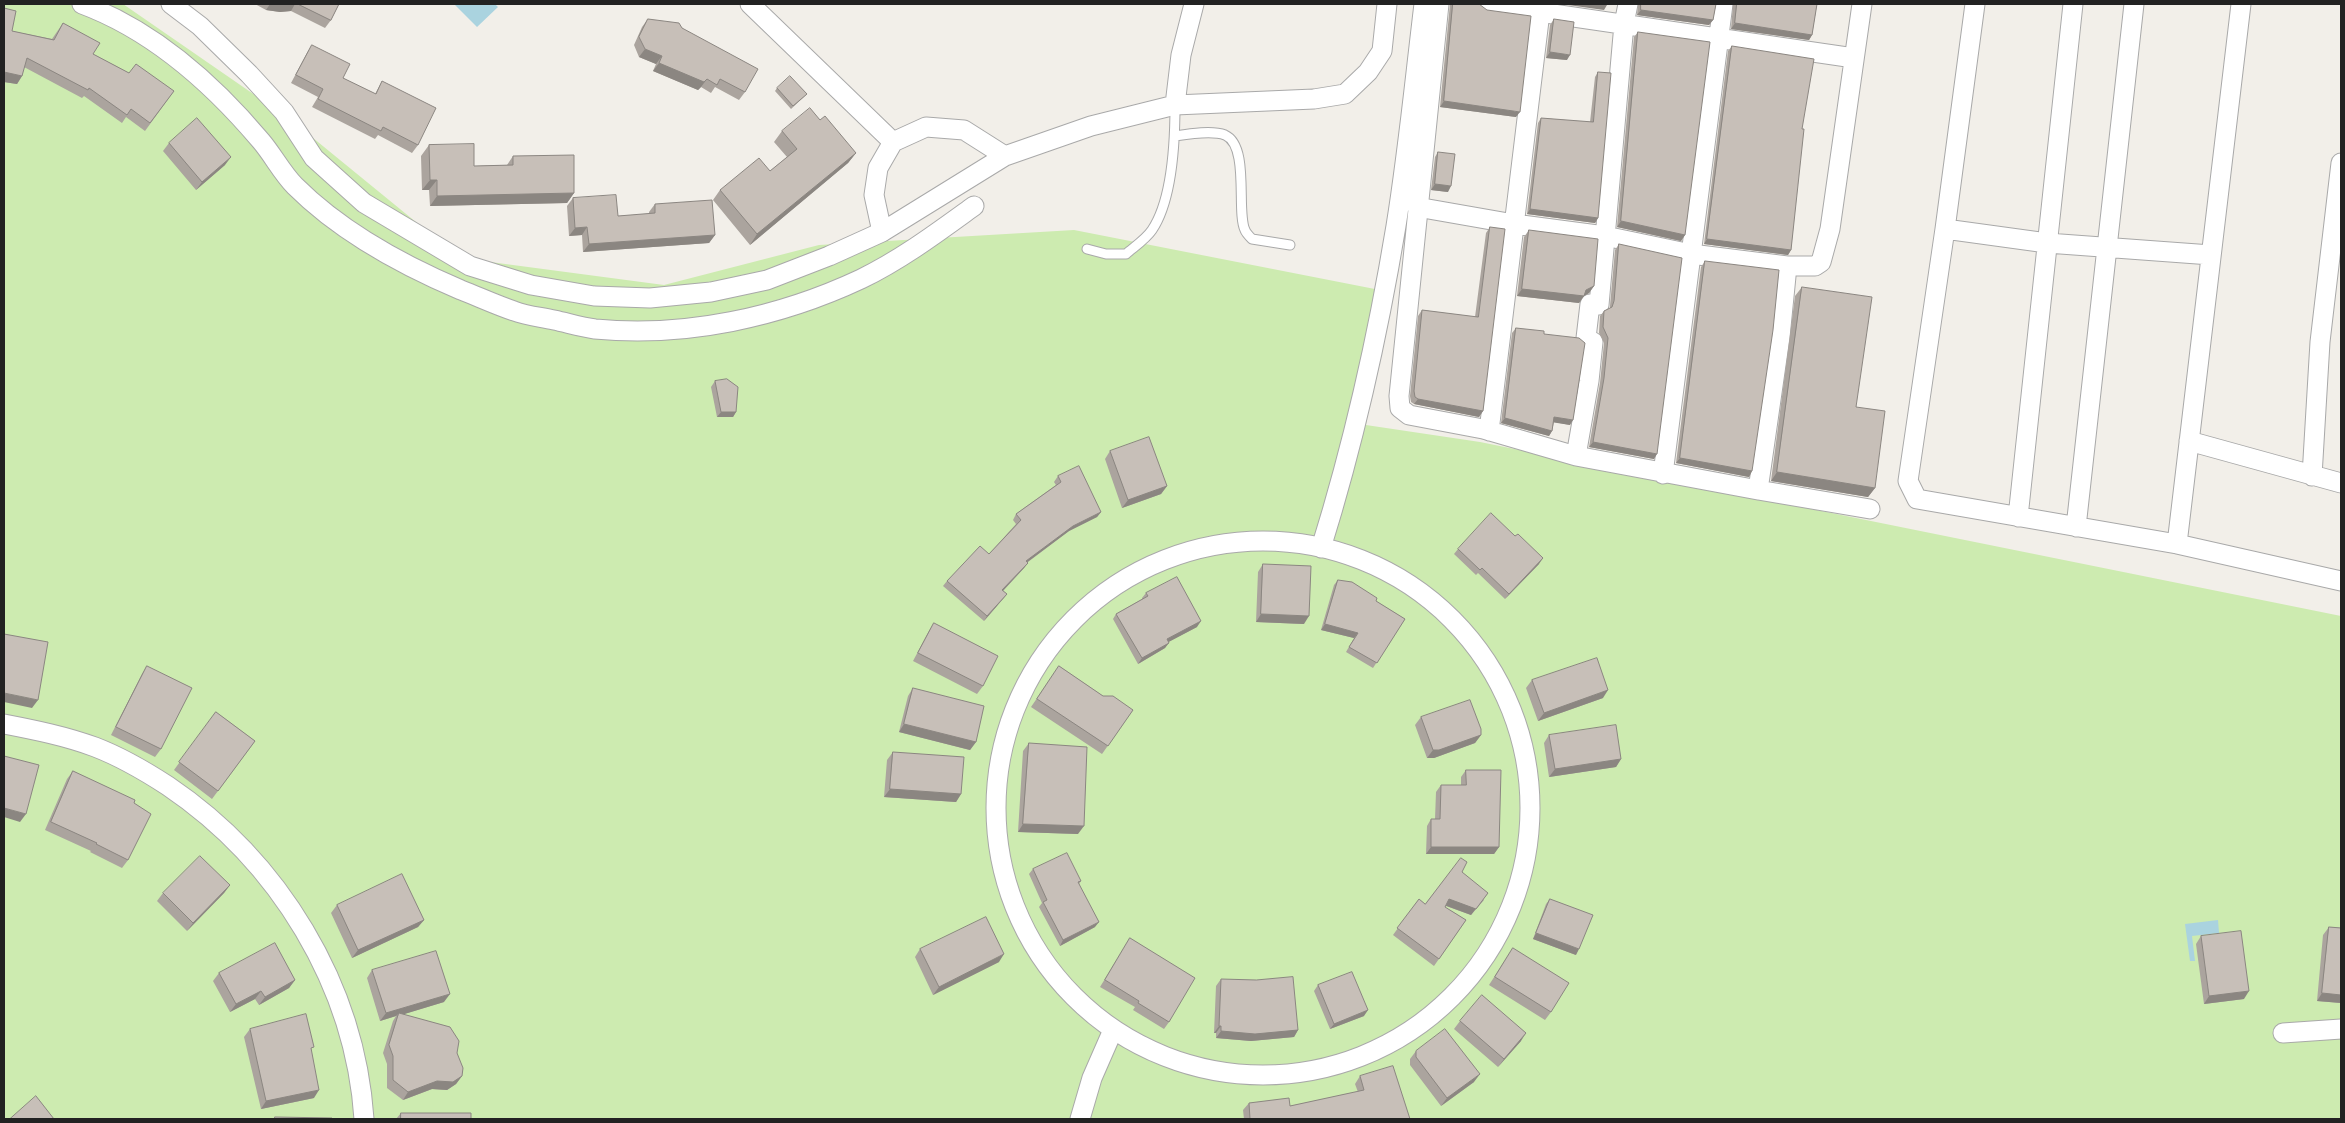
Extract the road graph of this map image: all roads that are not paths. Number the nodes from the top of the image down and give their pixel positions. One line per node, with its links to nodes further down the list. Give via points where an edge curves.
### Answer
1 (82, 4): 25 (street, via 107,13 168,51 208,85 261,141 294,186 340,224 392,257 515,312 594,328 675,330 736,321 803,302 862,278 914,249)
2 (171, 4): 29 (street, via 200,26 249,74 284,112 314,158 364,203 470,266 532,285 594,296 650,298 711,292 767,280)
3 (750, 4): 22 (street)
4 (1194, 4): 20 (street, via 1181,54)
5 (1387, 4): 20 (street, via 1382,51 1368,72 1345,94 1306,100)
6 (1424, 4): 49 (street, via 1396,225 1380,315 1343,477)
7 (1439, 4): 26 (street)
8 (1485, 4): 16 (street)
9 (1628, 4): 17 (street)
10 (1723, 4): 18 (street)
11 (1862, 4): 19 (street)
12 (1975, 4): 28 (street)
13 (2073, 4): 31 (street)
14 (2134, 4): 33 (street)
15 (2241, 4): 36 (street)
16 (1540, 8): 17 (street); 27 (street)
17 (1624, 24): 18 (street); 30 (street)
18 (1718, 38): 19 (street); 35 (street)
19 (1854, 58): 37 (street, via 1830,230 1823,257 1815,266)
20 (1175, 105): 21 (lane); 23 (street, via 1091,126)
21 (1175, 136): 32 (lane, via 1198,133 1229,139 1240,163 1244,230 1252,239); 34 (lane, via 1165,199 1152,230 1126,254 1106,254)
22 (893, 142): 23 (street, via 926,127 964,130); 29 (street, via 878,168 874,195)
23 (1005, 156): 29 (street)
24 (2341, 163): 42 (street, via 2320,342)
25 (974, 206)
26 (1417, 207): 27 (street); 38 (street, via 1400,408 1409,415)
27 (1514, 224): 30 (street); 38 (street)
28 (1945, 229): 31 (street); 46 (street, via 1908,481 1917,499)
29 (882, 232)
30 (1605, 236): 35 (street); 40 (street, via 1599,305 1590,304 1586,338 1593,342)
31 (2047, 243): 33 (street); 46 (street)
32 (1290, 245)
33 (2107, 247): 36 (street); 47 (street)
34 (1087, 249)
35 (1691, 254): 37 (street); 41 (street)
36 (2211, 255): 39 (street)
37 (1786, 266): 44 (street, via 1780,337)
38 (1489, 431): 40 (street)
39 (2189, 441): 42 (street); 48 (street)
40 (1576, 456): 41 (street)
41 (1663, 474): 44 (street)
42 (2312, 476): 43 (street)
43 (2341, 483)
44 (1758, 490): 45 (street)
45 (1870, 509)
46 (2018, 516): 47 (street)
47 (2076, 527): 48 (street)
48 (2177, 544): 50 (street)
49 (1321, 548): 53 (street, via 1262,541 1233,543 1175,556 1139,572 1097,598 1055,640 1037,664 1011,717 1002,745 994,804 995,833 1008,891 1032,945 1049,970 1089,1012); 53 (street, via 1360,560 1398,577 1461,628 1486,660 1506,696 1521,734 1529,774 1531,815 1527,855 1517,895 1483,960 1452,998 1421,1024 1348,1062 1309,1072 1227,1073 1164,1056)
50 (2341, 581)
51 (4, 724): 55 (street, via 45,731 96,747 141,769 192,803 231,836 265,873 308,936 327,972 355,1056)
52 (2341, 1029): 54 (street)
53 (1113, 1030): 56 (street, via 1092,1078)
54 (2283, 1033)
55 (364, 1119)
56 (1080, 1119)

